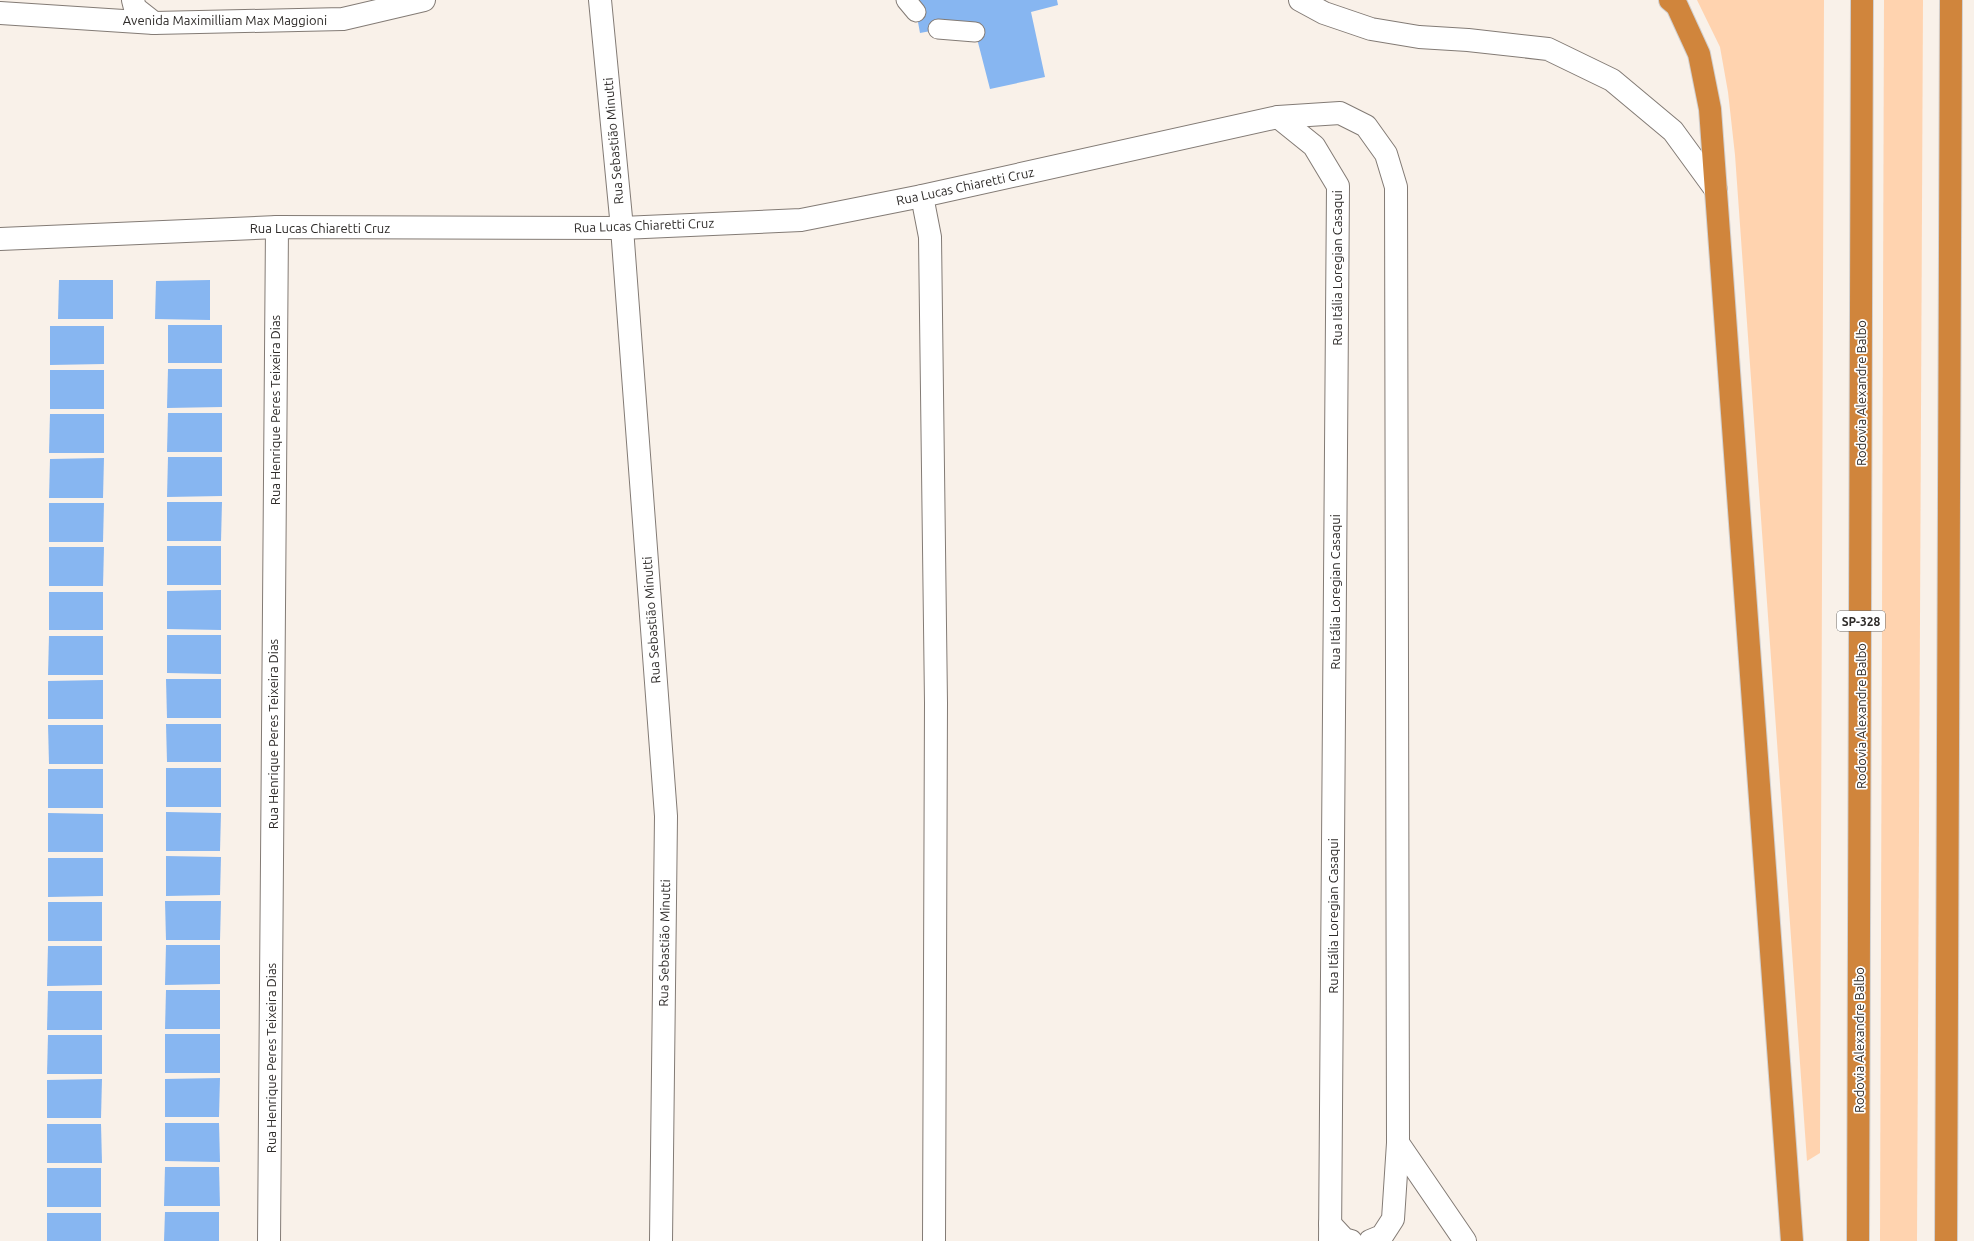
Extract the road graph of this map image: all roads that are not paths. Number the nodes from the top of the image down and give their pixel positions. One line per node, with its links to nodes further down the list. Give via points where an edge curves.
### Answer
1 (133, 0): 9 (street, via 134,8)
2 (424, 0): 9 (street, Avenida Maximilliam Max Maggioni, via 343,19)
3 (600, 0): 16 (street, Rua Sebastião Minutti)
4 (1300, 0): 13 (street, via 1324,13 1371,29 1419,37 1548,49 1612,80 1673,131)
5 (1670, 0): 13 (highway, via 1677,6 1699,54 1710,109)
6 (1862, 0): 27 (highway, Rodovia Alexandre Balbo / SP-328)
7 (1951, 0): 28 (highway)
8 (0, 13): 9 (street, Avenida Maximilliam Max Maggioni)
9 (154, 23)
10 (938, 29): 11 (lane)
11 (975, 32)
12 (1278, 117): 14 (street, Rua Lucas Chiaretti Cruz); 18 (street, via 1340,113 1366,126 1386,154 1396,187); 19 (street, Rua Itália Loregian Casaqui, via 1314,146 1338,186)
13 (1716, 190): 26 (highway)
14 (922, 196): 16 (street, Rua Lucas Chiaretti Cruz, via 801,220); 22 (street, via 930,237 935,687)
15 (277, 227): 16 (street, Rua Lucas Chiaretti Cruz); 17 (street, Rua Lucas Chiaretti Cruz); 20 (street, Rua Henrique Peres Teixeira Dias)
16 (622, 228): 21 (street, Rua Sebastião Minutti, via 666,816)
17 (0, 239)
18 (1398, 1143): 24 (street, via 1393,1219 1382,1236); 25 (street)
19 (1330, 1232): 23 (street, Rua Itália Loregian Casaqui)
20 (269, 1241)
21 (661, 1241)
22 (934, 1241)
23 (1351, 1241)
24 (1370, 1241)
25 (1465, 1241)
26 (1792, 1241)
27 (1858, 1241)
28 (1946, 1241)

